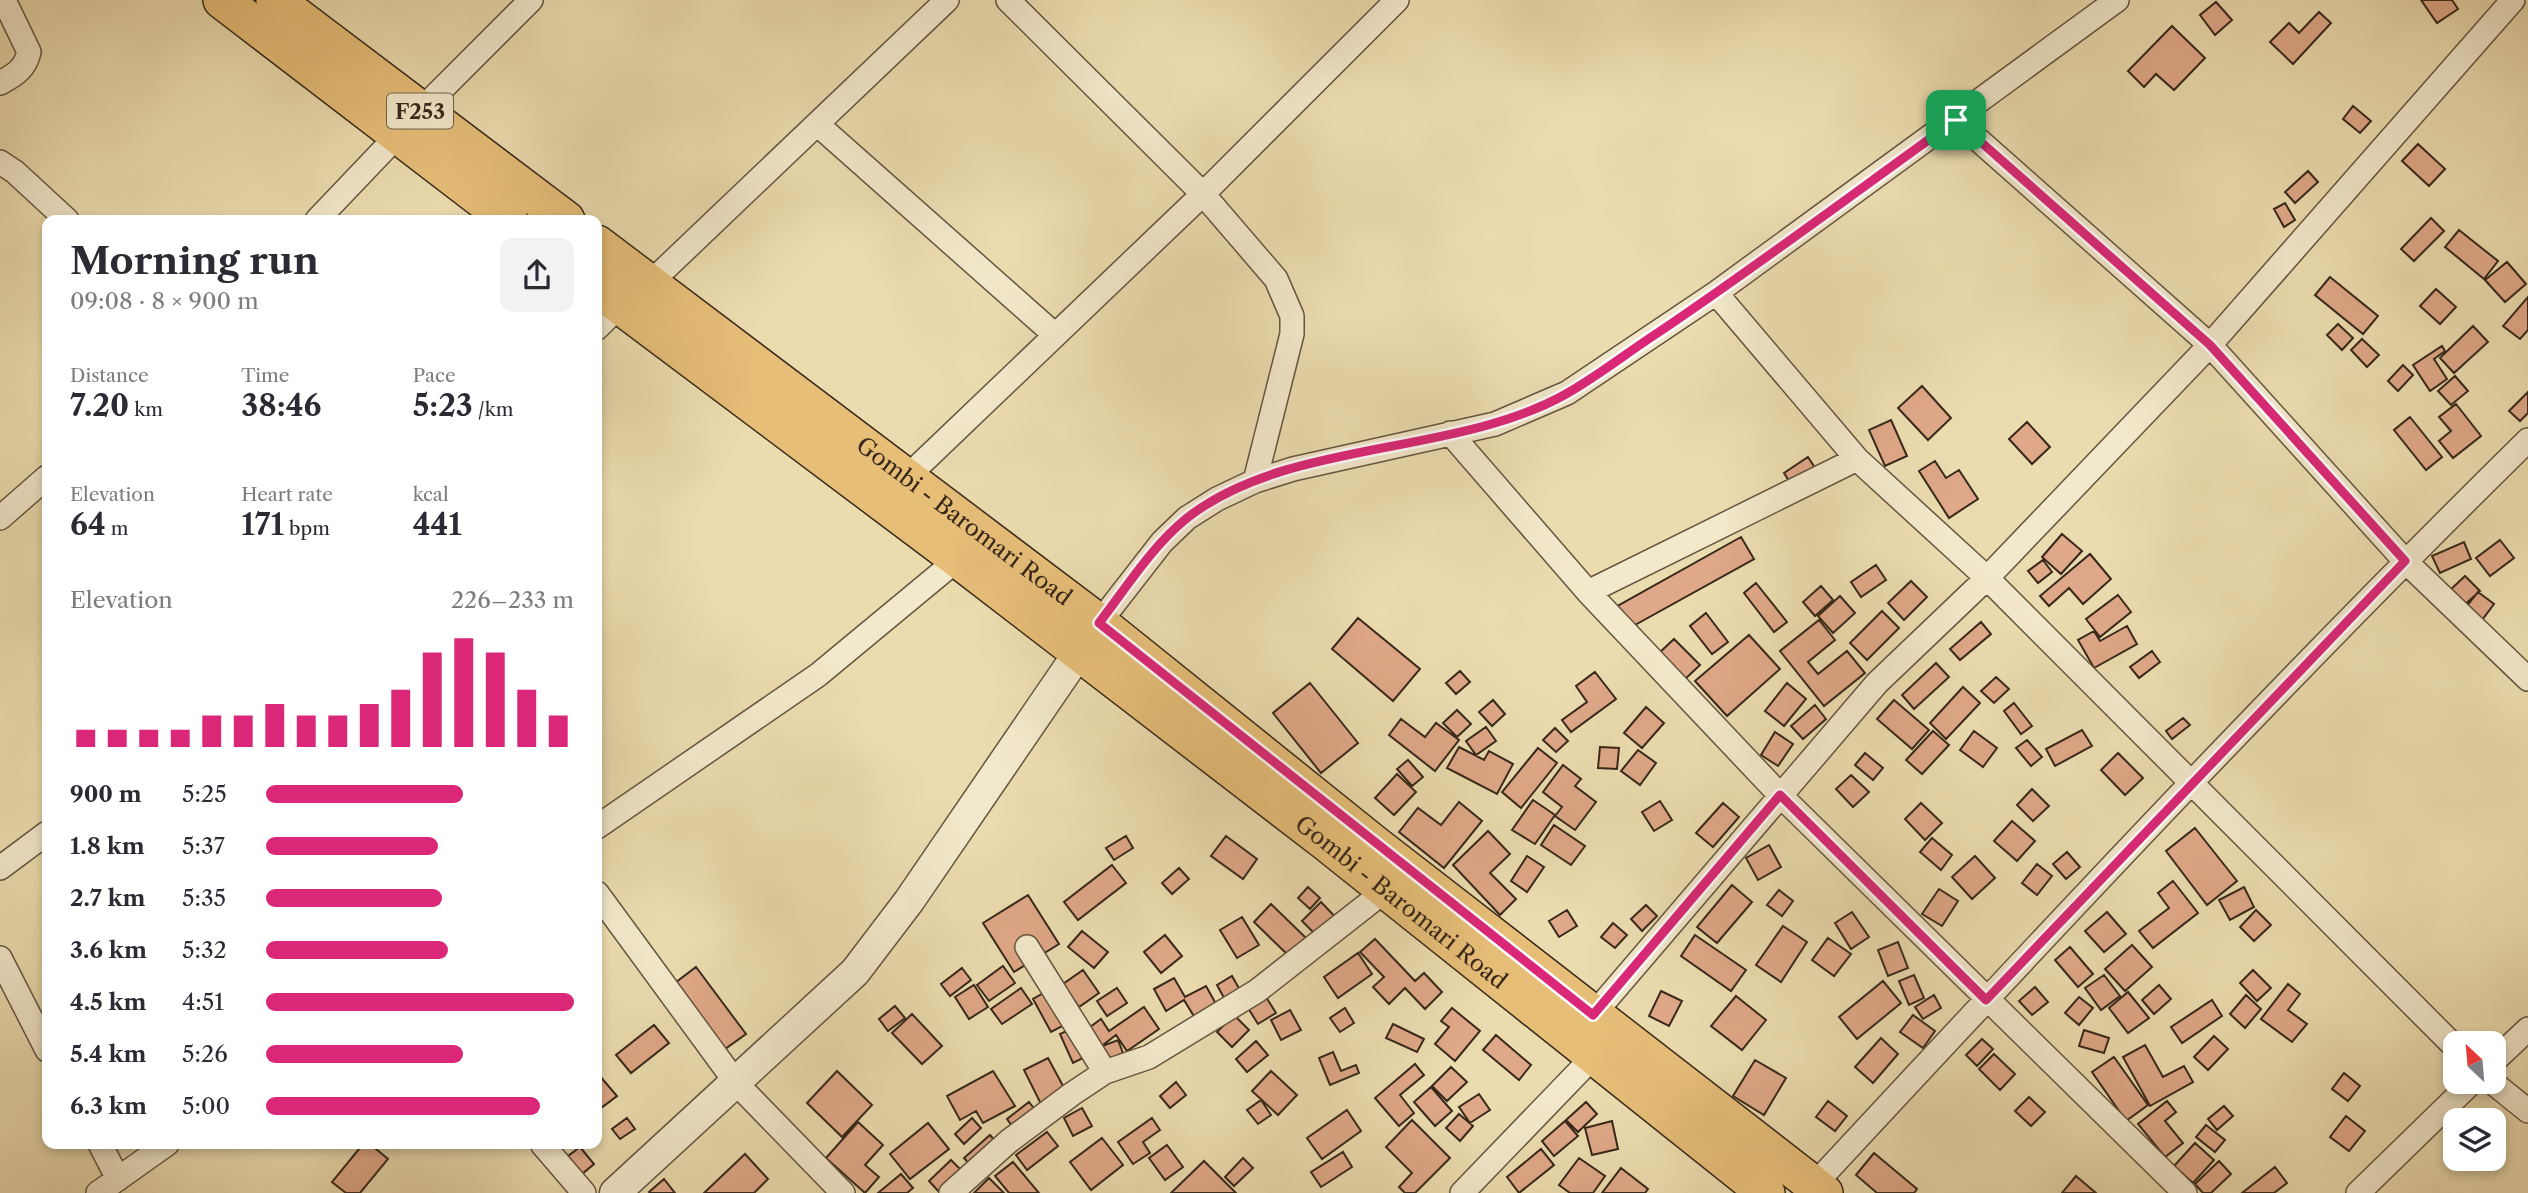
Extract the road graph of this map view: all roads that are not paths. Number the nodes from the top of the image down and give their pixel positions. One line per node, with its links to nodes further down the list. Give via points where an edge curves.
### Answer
1 (4, 0): 10 (street, via 29,52 16,75)
2 (222, 0): 12 (main road, F253)
3 (275, 0): 12 (main road, F253)
4 (531, 0): 12 (street)
5 (947, 0): 13 (street)
6 (1008, 0): 15 (street)
7 (1397, 0): 15 (street)
8 (2117, 0): 11 (street)
9 (2513, 0): 25 (street)
10 (0, 83)
11 (1956, 120): 22 (street); 25 (street)
12 (410, 123): 17 (street); 18 (main road, F253); 19 (main road, F253)
13 (817, 124): 21 (street); 24 (street)
14 (0, 162): 16 (street)
15 (1203, 194): 24 (street); 31 (street, via 1276,279 1292,316 1292,334)
16 (62, 215)
17 (322, 215)
18 (504, 215)
19 (558, 215)
20 (602, 248): 21 (main road, Gombi - Baromari Road)
21 (649, 284): 29 (main road, Gombi - Baromari Road)
22 (1716, 293): 26 (street, via 1567,393 1495,424); 28 (street)
23 (604, 307): 33 (main road, Gombi - Baromari Road)
24 (1054, 334): 29 (street)
25 (2210, 345): 34 (street); 35 (street)
26 (1450, 433): 31 (street); 36 (street)
27 (2528, 440): 34 (street)
28 (1857, 459): 35 (street); 36 (street)
29 (907, 477): 37 (main road, Gombi - Baromari Road)
30 (42, 481): 32 (street)
31 (1255, 481): 37 (street, via 1187,518 1162,542)
32 (0, 518)
33 (958, 559): 38 (main road, Gombi - Baromari Road); 42 (street, via 818,675)
34 (2405, 561): 39 (street); 40 (street)
35 (1987, 578): 40 (street); 41 (street, via 1877,683)
36 (1588, 592): 41 (street)
37 (1099, 623): 38 (street); 50 (main road, Gombi - Baromari Road)
38 (1078, 653): 45 (main road, Gombi - Baromari Road); 57 (street, via 909,901 855,972)
39 (2528, 679)
40 (2190, 783): 49 (street); 52 (street)
41 (1780, 795): 49 (street); 50 (street)
42 (602, 824)
43 (42, 837): 44 (street)
44 (0, 868)
45 (1386, 890): 55 (main road, Gombi - Baromari Road); 56 (street, via 1257,991 1149,1056)
46 (602, 900): 57 (street)
47 (1027, 947): 56 (street)
48 (0, 958): 53 (street)
49 (1986, 1000): 65 (street); 73 (street)
50 (1593, 1015): 65 (main road, Gombi - Baromari Road)
51 (2528, 1029): 54 (street)
52 (2443, 1035)
53 (42, 1040)
54 (2506, 1049)
55 (1594, 1056): 71 (street); 72 (main road, Gombi - Baromari Road)
56 (1105, 1072): 70 (street, via 1009,1141)
57 (737, 1084): 68 (street); 69 (street)
58 (2506, 1093): 60 (street)
59 (2460, 1094): 74 (street)
60 (2528, 1111)
61 (103, 1149): 64 (street)
62 (160, 1149): 64 (street)
63 (546, 1149): 67 (street)
64 (118, 1178): 66 (street)
65 (1819, 1189)
66 (98, 1193)
67 (584, 1193)
68 (615, 1193)
69 (843, 1193)
70 (951, 1193)
71 (1462, 1193)
72 (1766, 1193)
73 (2185, 1193)
74 (2358, 1193)

